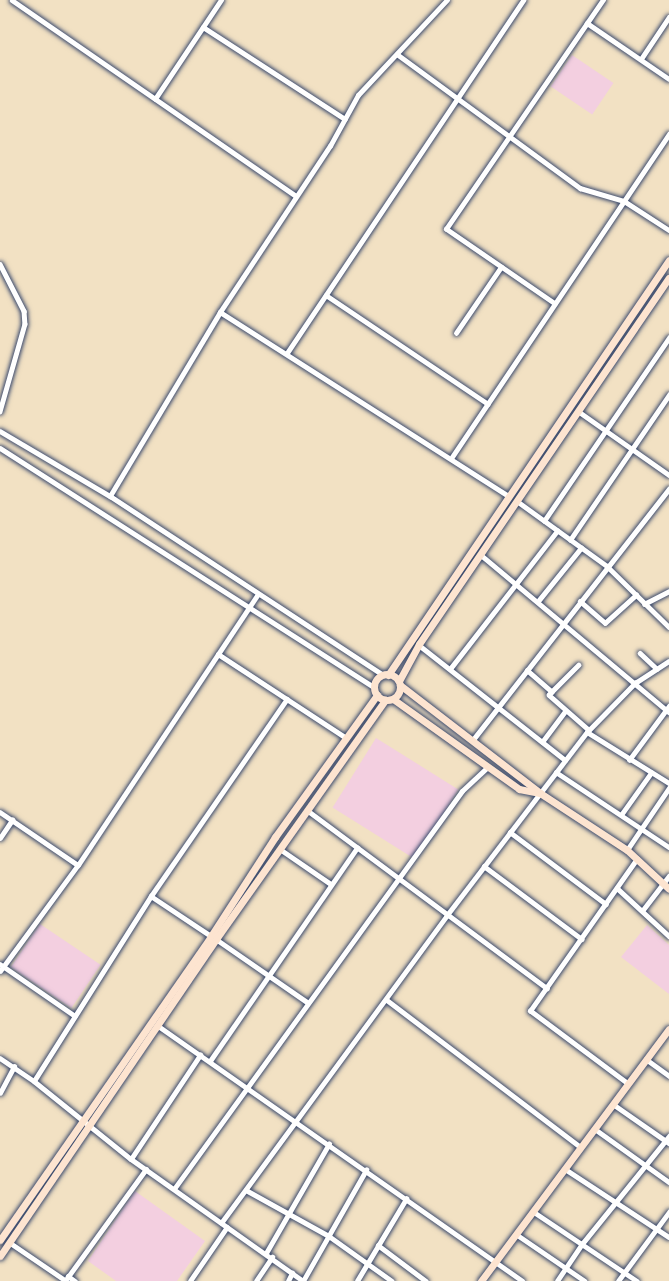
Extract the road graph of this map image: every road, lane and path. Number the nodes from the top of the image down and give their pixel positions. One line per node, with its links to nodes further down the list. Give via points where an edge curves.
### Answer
1 (12, 0): 13 (street)
2 (221, 0): 8 (street)
3 (447, 0): 9 (street)
4 (523, 0): 12 (street)
5 (603, 0): 7 (street)
6 (669, 17): 10 (street)
7 (587, 23): 10 (street); 16 (street)
8 (203, 27): 13 (street); 14 (street)
9 (397, 54): 12 (street); 14 (street, via 358,95)
10 (641, 59): 11 (street)
11 (669, 79)
12 (458, 97): 16 (street); 24 (street)
13 (155, 99): 17 (street)
14 (345, 119): 17 (street)
15 (669, 134): 18 (street)
16 (510, 136): 18 (street, via 580,188); 22 (street, via 446,229)
17 (296, 196): 26 (street)
18 (624, 201): 19 (street); 25 (street)
19 (669, 230)
20 (669, 260): 42 (street)
21 (0, 264): 33 (street, via 24,312 25,324)
22 (501, 267): 25 (street); 27 (street)
23 (669, 278): 32 (street)
24 (326, 295): 29 (street); 31 (street)
25 (555, 304): 31 (street)
26 (220, 312): 29 (street); 41 (street)
27 (456, 333)
28 (669, 338): 35 (street)
29 (287, 354): 38 (street)
30 (669, 394): 37 (street)
31 (488, 404): 38 (street)
32 (578, 411): 35 (street); 42 (street)
33 (0, 412)
34 (0, 430): 41 (street)
35 (605, 430): 37 (street); 43 (street)
36 (0, 448): 56 (street)
37 (632, 448): 39 (street); 45 (street)
38 (452, 457): 42 (street)
39 (669, 475)
40 (669, 491): 48 (street)
41 (110, 496): 51 (street)
42 (513, 498): 43 (street); 47 (street); 67 (street)
43 (544, 521): 44 (street)
44 (557, 531): 45 (street); 49 (street)
45 (570, 540): 46 (street)
46 (581, 548): 48 (street); 53 (street)
47 (480, 554): 49 (street); 59 (street)
48 (607, 566): 52 (street); 54 (street)
49 (517, 583): 53 (street); 64 (street)
50 (669, 591): 55 (street)
51 (258, 594): 56 (street); 67 (street)
52 (636, 595): 54 (street, via 605,623); 55 (street)
53 (539, 600): 57 (street)
54 (580, 601): 57 (street)
55 (644, 604): 58 (street)
56 (249, 606): 61 (street); 70 (street)
57 (564, 622): 66 (street); 69 (street)
58 (669, 627)
59 (419, 645): 64 (street); 68 (street)
60 (640, 653): 65 (street)
61 (218, 654): 72 (street); 100 (street)
62 (669, 661): 65 (street)
63 (579, 665): 71 (street)
64 (450, 669): 74 (street)
65 (657, 669): 69 (street)
66 (527, 670): 71 (street); 74 (street)
67 (386, 675): 68 (street); 70 (street, via 377,679)
68 (399, 683): 73 (street, via 399,693); 79 (street)
69 (635, 683): 75 (street); 77 (street)
70 (376, 691): 73 (street); 78 (street)
71 (552, 692): 76 (street, via 549,695)
72 (287, 699): 78 (street); 107 (street)
73 (389, 699): 83 (street); 88 (street)
74 (498, 707): 79 (street); 80 (street)
75 (668, 710): 82 (street)
76 (565, 711): 77 (street); 80 (street)
77 (588, 731): 81 (street); 82 (street)
78 (345, 737): 112 (street)
79 (472, 741): 87 (street)
80 (542, 742): 81 (street)
81 (565, 760): 84 (street)
82 (629, 760): 85 (street)
83 (489, 767): 87 (street, via 519,789); 102 (street, via 461,791)
84 (556, 772): 87 (street); 90 (street)
85 (651, 773): 86 (street); 90 (street)
86 (669, 785): 92 (street)
87 (540, 793): 93 (street); 98 (street)
88 (306, 810): 96 (street); 97 (street)
89 (0, 813): 91 (street)
90 (621, 815): 92 (street)
91 (12, 820): 94 (street); 100 (street)
92 (642, 829): 95 (street); 98 (street)
93 (510, 832): 101 (street); 108 (street)
94 (0, 838)
95 (669, 847)
96 (358, 848): 102 (street); 104 (street)
97 (280, 849): 104 (street); 112 (street)
98 (626, 850): 99 (street)
99 (637, 859): 105 (street); 106 (street)
100 (78, 865): 114 (street)
101 (484, 866): 110 (street); 113 (street)
102 (399, 876): 110 (street); 118 (street)
103 (669, 876): 106 (street)
104 (331, 884): 115 (street)
105 (617, 887): 108 (street); 109 (street)
106 (666, 887): 109 (street)
107 (151, 896): 112 (street); 119 (street)
108 (606, 904): 113 (street)
109 (642, 911): 111 (street)
110 (447, 915): 116 (street); 117 (street)
111 (669, 936)
112 (214, 938): 115 (street); 120 (street); 133 (street)
113 (582, 939): 116 (street)
114 (1, 967): 119 (street)
115 (270, 975): 118 (street); 125 (street)
116 (547, 988): 129 (street, via 530,1010)
117 (387, 1000): 134 (street); 139 (street)
118 (307, 1003): 130 (street)
119 (75, 1016): 128 (street)
120 (158, 1025): 122 (street); 135 (street)
121 (669, 1029): 124 (street)
122 (201, 1055): 125 (street); 140 (street)
123 (0, 1058): 126 (street)
124 (646, 1059): 127 (street); 129 (street)
125 (210, 1061): 130 (street)
126 (14, 1067): 128 (street); 131 (street)
127 (669, 1076)
128 (34, 1081): 133 (street)
129 (628, 1084): 132 (street)
130 (248, 1087): 134 (street); 146 (street)
131 (0, 1093)
132 (614, 1104): 136 (street); 137 (street)
133 (83, 1119): 135 (street); 159 (street)
134 (297, 1121): 138 (street); 147 (street)
135 (90, 1125): 140 (street); 160 (street)
136 (595, 1129): 139 (street); 141 (street)
137 (668, 1140): 141 (street)
138 (329, 1144): 144 (street); 152 (street)
139 (581, 1147): 142 (street)
140 (131, 1159): 143 (street)
141 (645, 1165): 145 (street); 149 (street)
142 (564, 1168): 149 (street); 150 (street)
143 (146, 1169): 146 (street); 171 (street)
144 (366, 1170): 148 (street); 157 (street)
145 (669, 1182)
146 (174, 1189): 153 (street)
147 (246, 1190): 152 (street); 153 (street)
148 (406, 1199): 162 (street); 167 (street)
149 (616, 1202): 155 (street); 161 (street)
150 (534, 1212): 156 (street); 161 (street)
151 (669, 1212): 155 (street)
152 (289, 1214): 157 (street); 163 (street)
153 (221, 1223): 154 (street)
154 (227, 1227): 163 (street); 173 (street)
155 (657, 1230): 158 (street); 169 (street)
156 (516, 1234): 167 (street); 168 (street)
157 (329, 1236): 166 (street); 176 (street)
158 (669, 1237)
159 (0, 1240)
160 (9, 1242): 164 (street); 171 (street)
161 (582, 1244): 168 (street); 169 (street)
162 (378, 1245): 166 (street); 179 (street)
163 (265, 1253): 165 (street)
164 (0, 1256)
165 (272, 1257): 170 (street); 174 (street)
166 (368, 1262): 177 (street); 178 (street)
167 (494, 1262): 180 (street); 181 (street)
168 (566, 1269): 182 (street); 183 (street)
169 (624, 1272): 184 (street); 185 (street)
170 (292, 1273): 175 (street); 176 (street)
171 (66, 1279): 172 (street)
172 (75, 1281)
173 (190, 1281)
174 (256, 1281)
175 (288, 1281)
176 (303, 1281)
177 (357, 1281)
178 (392, 1281)
179 (426, 1281)
180 (481, 1281)
181 (522, 1281)
182 (557, 1281)
183 (584, 1281)
184 (618, 1281)
185 (637, 1281)

